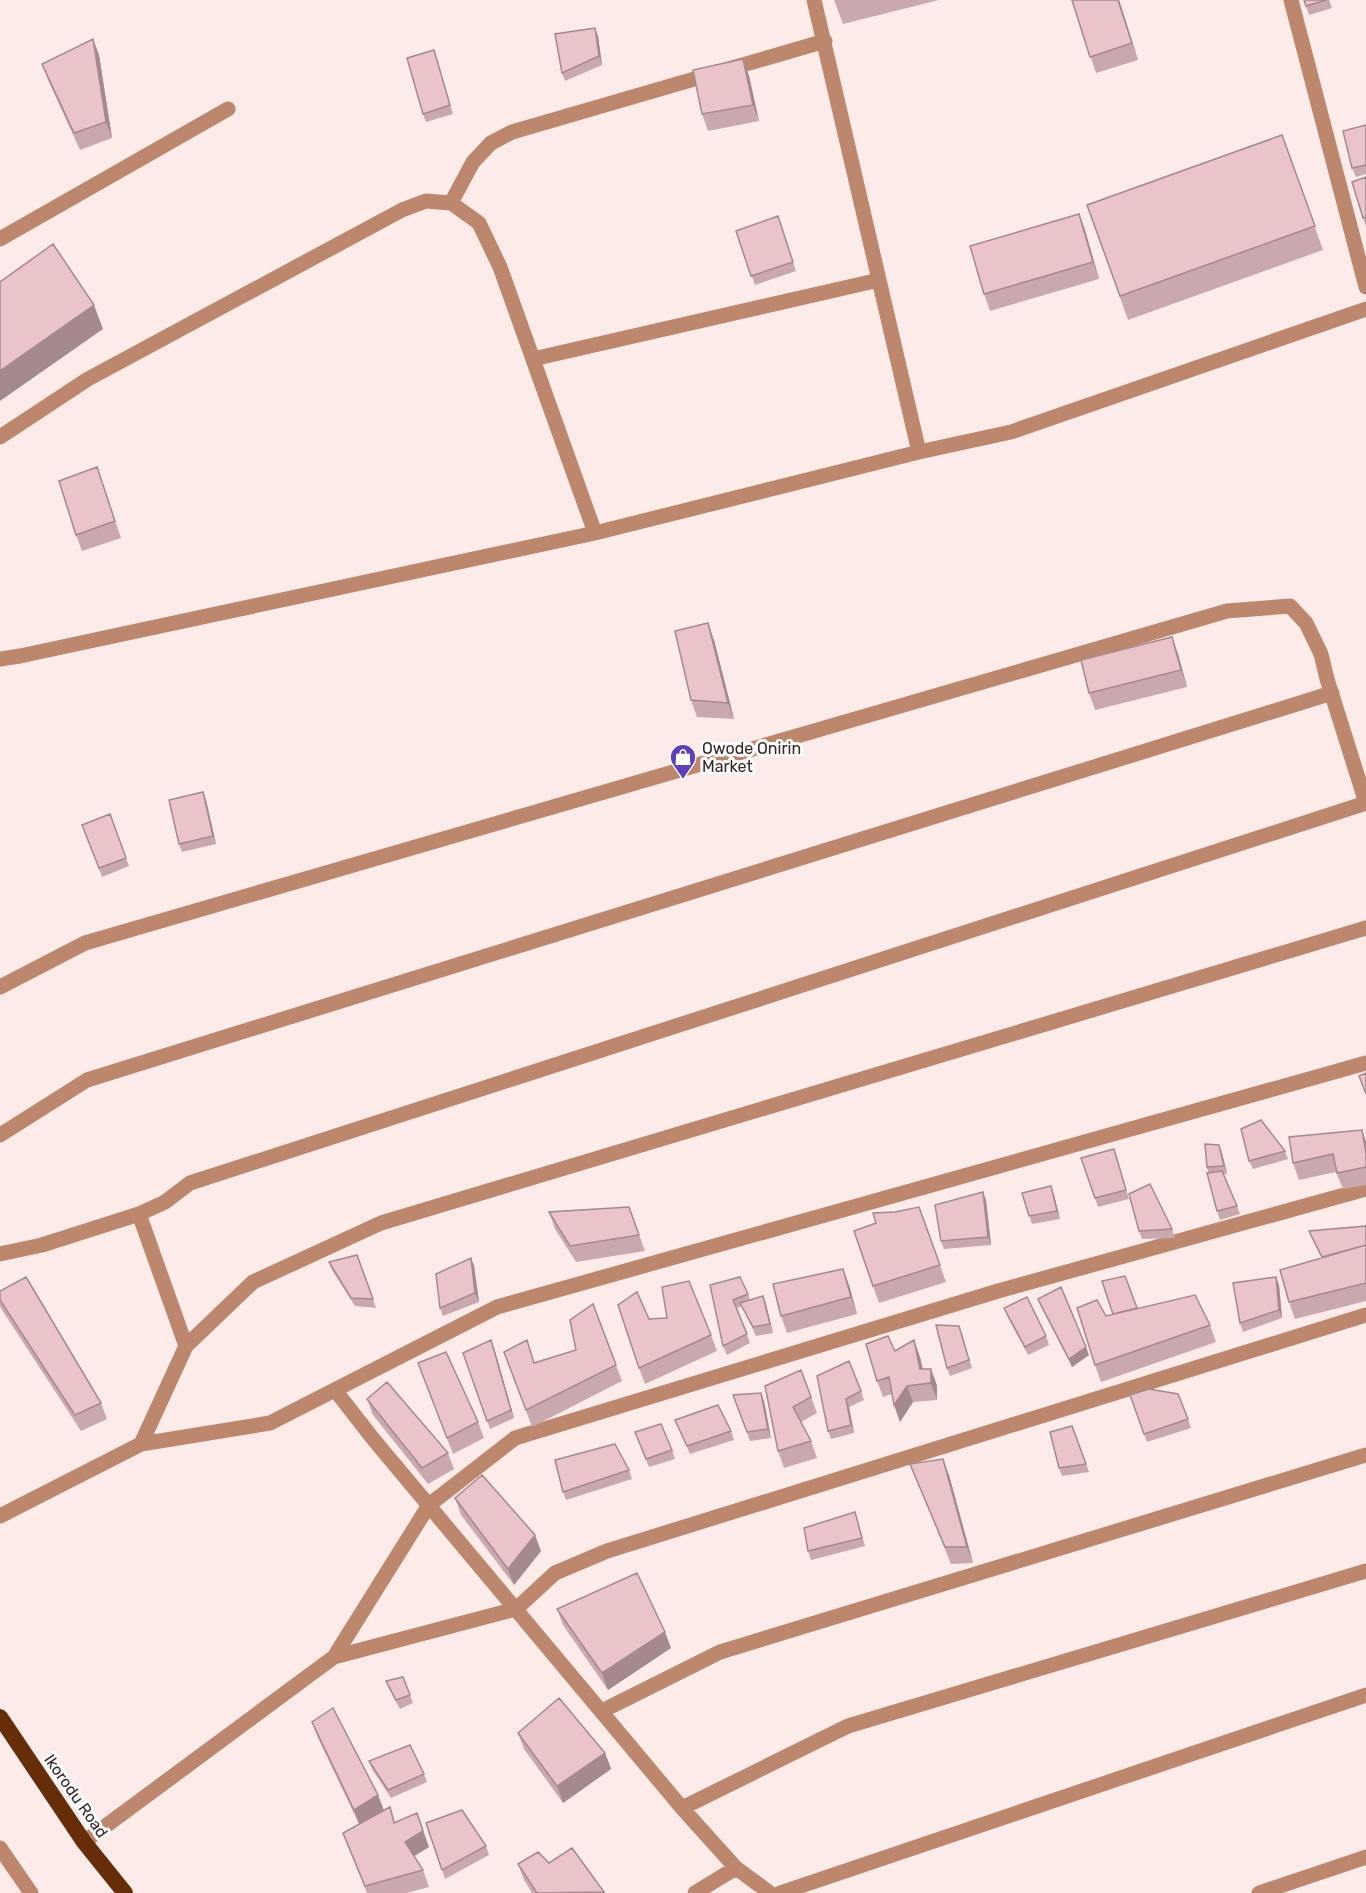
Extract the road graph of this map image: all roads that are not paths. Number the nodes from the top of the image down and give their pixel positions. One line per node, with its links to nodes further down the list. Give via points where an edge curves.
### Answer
1 (814, 0): 3 (lane)
2 (1291, 0): 8 (lane)
3 (825, 41): 5 (lane, via 512,132 491,143 473,162); 7 (lane)
4 (228, 109): 6 (lane)
5 (452, 203): 10 (lane, via 479,223 500,267); 11 (lane, via 426,201 402,210 88,379)
6 (0, 239)
7 (879, 280): 10 (lane); 12 (lane)
8 (1366, 287)
9 (1366, 309): 12 (lane, via 1011,432)
10 (533, 359): 13 (lane)
11 (0, 437)
12 (919, 452): 13 (lane)
13 (595, 533): 14 (lane)
14 (0, 658)
15 (1332, 693): 17 (lane, via 1322,654 1306,623 1290,606 1227,610 85,943); 19 (lane, via 87,1080); 21 (lane, via 1366,802 190,1183 165,1202)
16 (1366, 928): 24 (lane, via 381,1223 253,1282)
17 (0, 987)
18 (1366, 1063): 25 (lane, via 497,1307)
19 (0, 1135)
20 (1366, 1189): 28 (lane, via 998,1291 515,1438)
21 (139, 1214): 22 (lane); 24 (lane)
22 (0, 1254)
23 (1366, 1315): 31 (lane, via 607,1551 555,1574)
24 (186, 1346): 26 (lane)
25 (335, 1390): 26 (lane, via 270,1422); 28 (lane)
26 (141, 1443): 29 (lane)
27 (1366, 1455): 34 (lane, via 720,1652)
28 (429, 1505): 31 (lane); 32 (lane)
29 (0, 1516)
30 (1366, 1570): 36 (lane, via 848,1726)
31 (516, 1610): 32 (lane); 34 (lane)
32 (334, 1657): 37 (lane)
33 (1366, 1695): 45 (lane)
34 (602, 1711): 36 (lane)
35 (0, 1717): 37 (highway, Ikorodu Road)
36 (682, 1808): 40 (lane)
37 (84, 1842): 42 (highway, Ikorodu Road)
38 (0, 1848): 41 (lane)
39 (1366, 1857): 46 (lane)
40 (736, 1868): 43 (lane); 44 (lane)
41 (31, 1893)
42 (125, 1893)
43 (695, 1893)
44 (771, 1893)
45 (780, 1893)
46 (1259, 1893)

